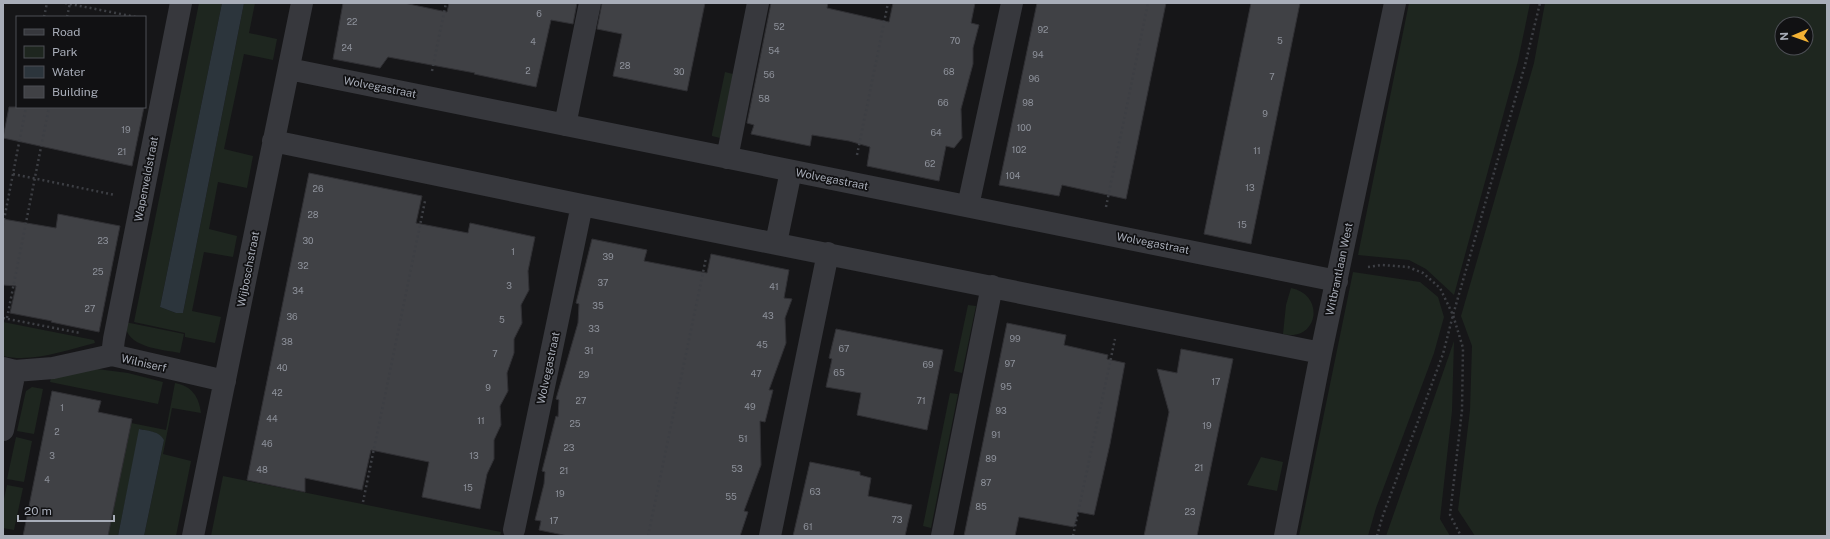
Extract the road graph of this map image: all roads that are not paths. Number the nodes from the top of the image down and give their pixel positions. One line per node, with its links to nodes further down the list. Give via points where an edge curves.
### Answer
1 (181, 3): 18 (street, Wapenveldstraat)
2 (302, 3): 7 (street, Wijboschstraat)
3 (590, 3): 8 (street)
4 (758, 3): 10 (street)
5 (1012, 3): 13 (street)
6 (1395, 3): 16 (street, Witbrantlaan West)
7 (288, 69): 8 (street, Wolvegastraat); 9 (street, Wijboschstraat)
8 (565, 125): 10 (street, Wolvegastraat)
9 (274, 141): 12 (street); 21 (street, Wijboschstraat)
10 (726, 158): 11 (street, Wolvegastraat)
11 (791, 171): 13 (street, Wolvegastraat); 14 (street, Wolvegastraat)
12 (582, 205): 14 (street); 23 (street, Wolvegastraat)
13 (968, 206): 16 (street, Wolvegastraat, via 1101,233)
14 (776, 243): 15 (street)
15 (828, 253): 17 (street); 25 (street)
16 (1339, 273): 19 (street, Witbrantlaan West)
17 (992, 286): 19 (street); 26 (street)
18 (113, 347): 20 (street, Wilniserf, via 53,368); 21 (street, Wilniserf)
19 (1321, 353): 27 (street, Witbrantlaan West)
20 (9, 369): 22 (street, Wilniserf)
21 (225, 381): 24 (street, Wijboschstraat)
22 (3, 430)
23 (514, 530)
24 (193, 536)
25 (770, 536)
26 (942, 536)
27 (1285, 536)

